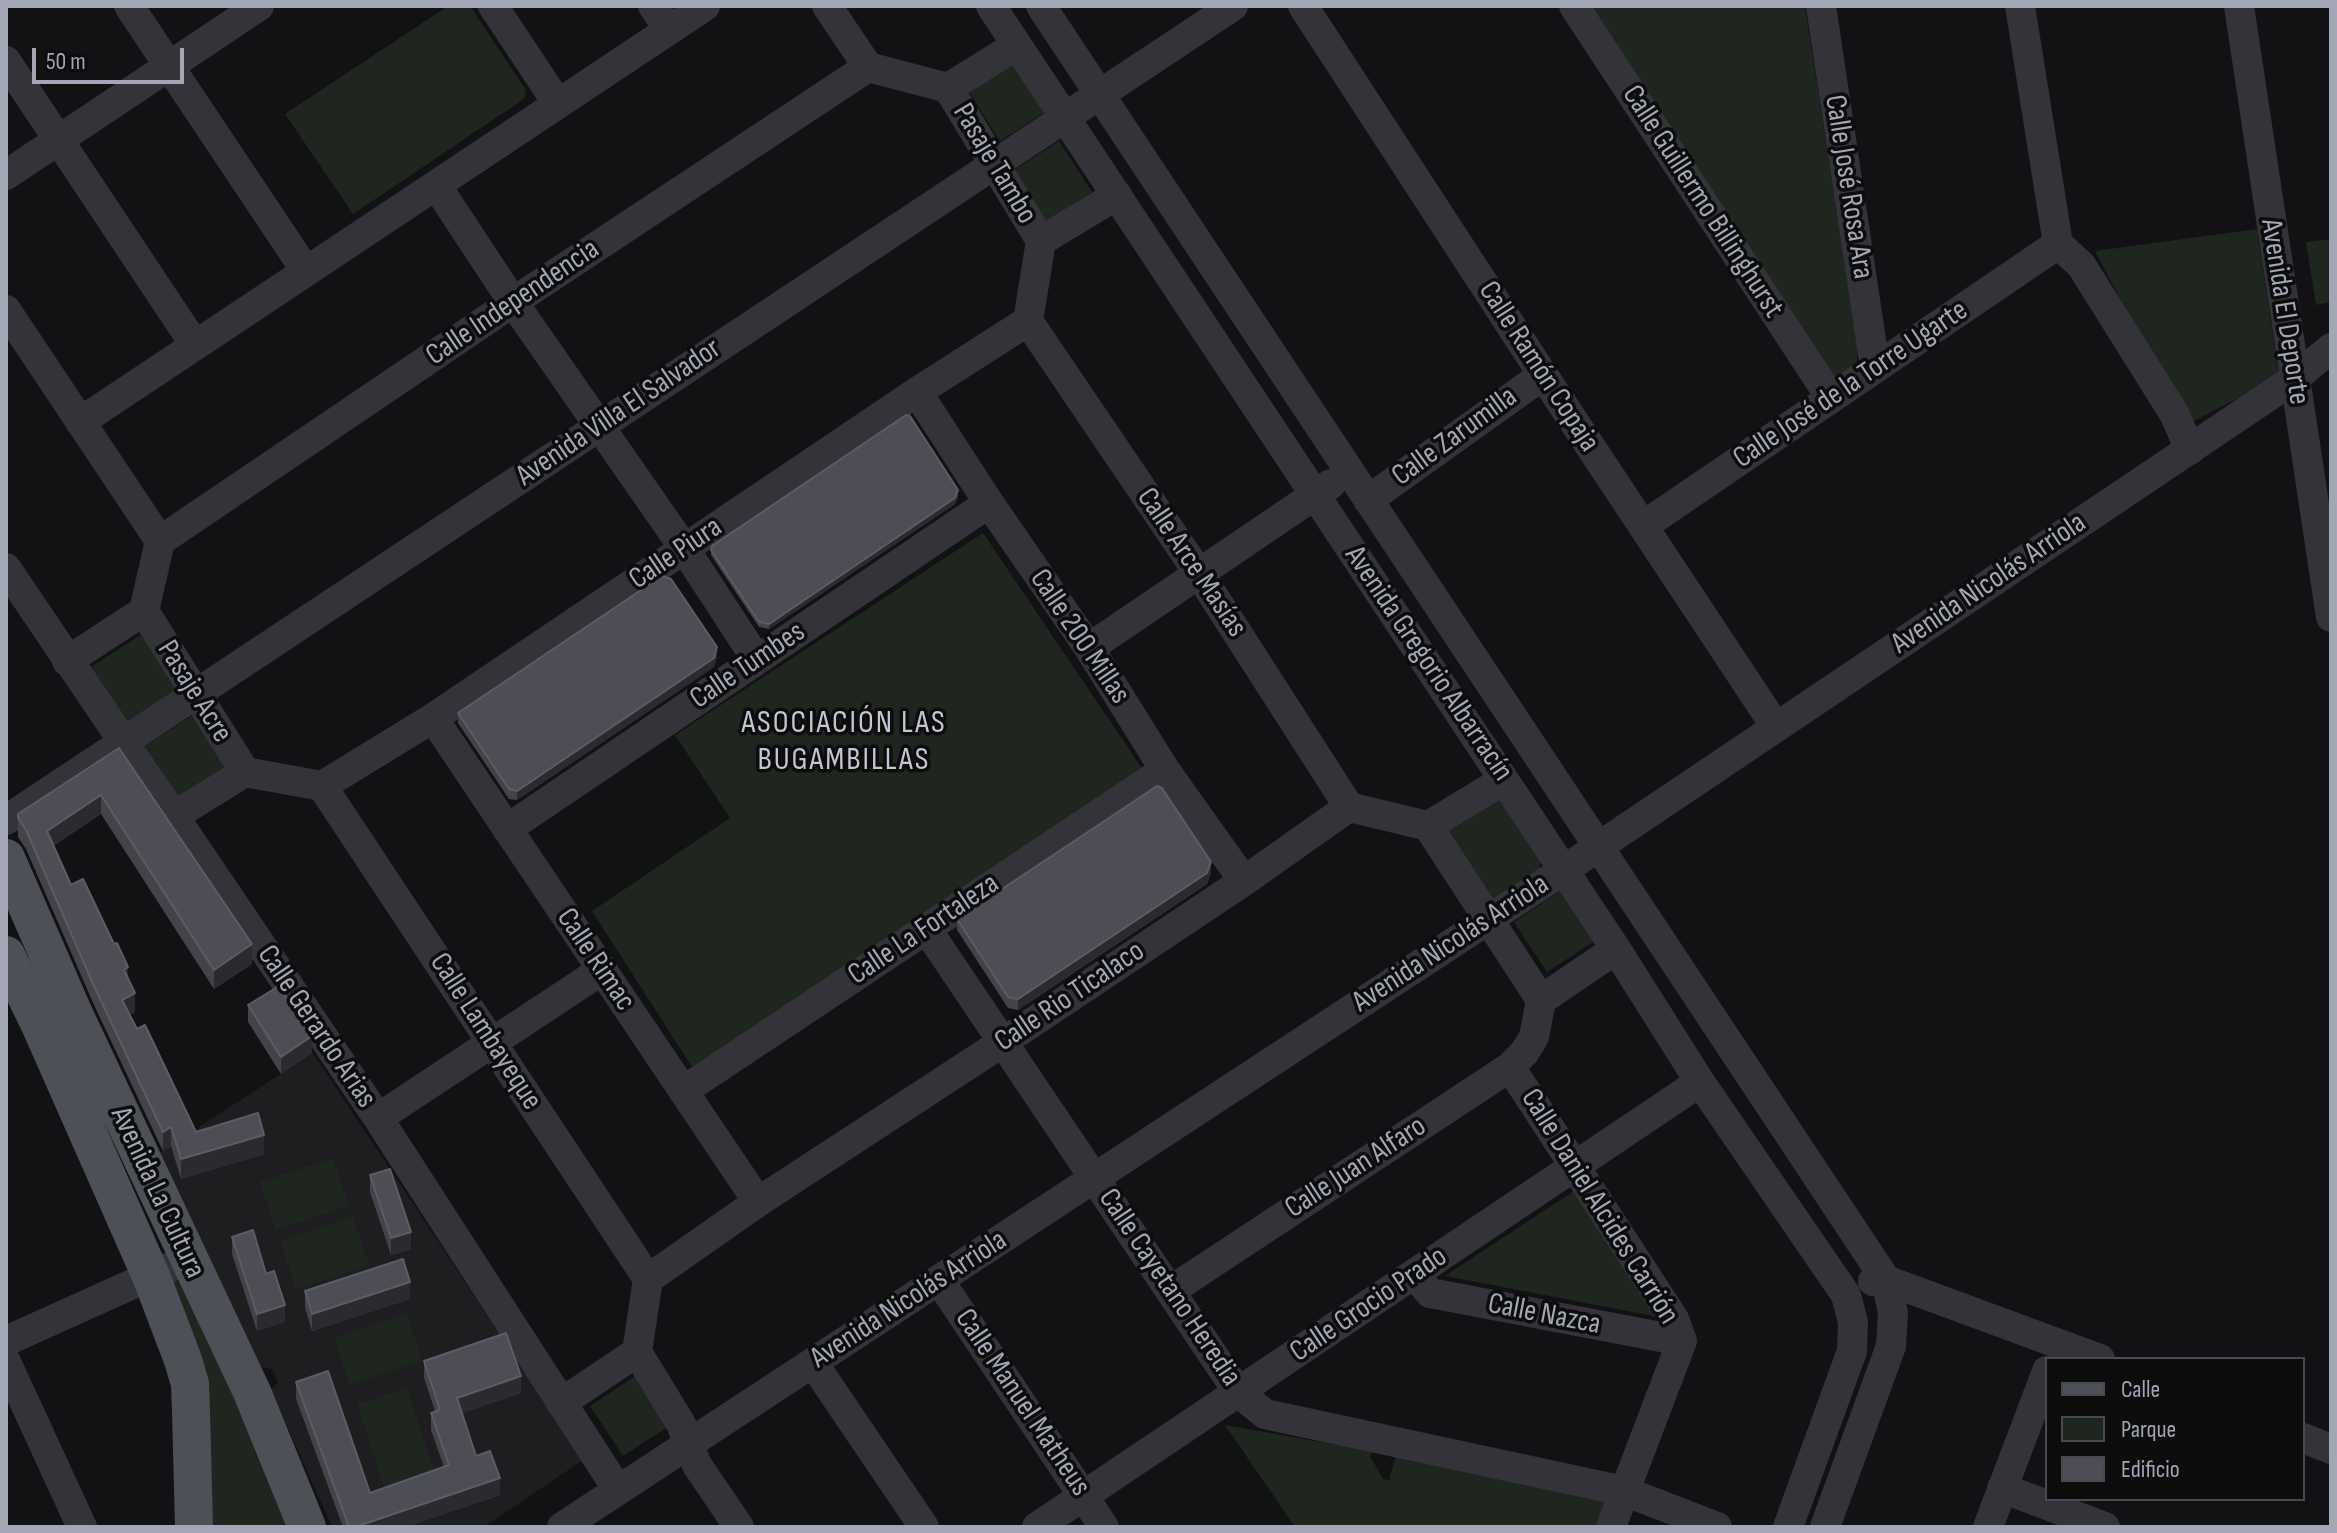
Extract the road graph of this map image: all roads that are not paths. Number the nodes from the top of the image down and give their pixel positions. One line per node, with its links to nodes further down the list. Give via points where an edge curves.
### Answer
1 (129, 6): 17 (street)
2 (259, 6): 17 (street)
3 (493, 6): 21 (street)
4 (705, 6): 14 (street)
5 (827, 6): 18 (street)
6 (991, 6): 15 (street, Avenida Gregorio Albarracín)
7 (1041, 6): 20 (street, Avenida Gregorio Albarracín)
8 (1233, 6): 20 (street, Avenida Villa El Salvador)
9 (1303, 6): 37 (street, Calle Ramón Copaja)
10 (1574, 6): 40 (street, Calle Guillermo Billinghurst)
11 (1821, 6): 36 (street, Calle José Rosa Ara)
12 (2020, 6): 29 (street)
13 (2239, 6): 38 (street, Avenida El Deporte)
14 (661, 18): 21 (street)
15 (1017, 45): 19 (street); 22 (street, Avenida Gregorio Albarracín)
16 (6, 61): 23 (street)
17 (169, 66): 23 (street); 30 (street)
18 (868, 67): 19 (street); 31 (street, Calle Independencia)
19 (948, 88): 24 (street, Pasaje Tambo)
20 (1099, 95): 22 (street, Avenida Villa El Salvador); 44 (street, Avenida Gregorio Albarracín)
21 (558, 104): 26 (street)
22 (1065, 117): 24 (street, Avenida Villa El Salvador); 27 (street, Avenida Gregorio Albarracín)
23 (58, 140): 25 (street); 34 (street)
24 (995, 164): 28 (street, Pasaje Tambo); 42 (street, Avenida Villa El Salvador)
25 (6, 175)
26 (436, 185): 30 (street); 31 (street)
27 (1117, 195): 28 (street); 45 (street, Avenida Gregorio Albarracín)
28 (1041, 241): 33 (street)
29 (2058, 244): 36 (street, Calle José de la Torre Ugarte); 43 (street, via 2081,265 2175,415)
30 (306, 271): 34 (street)
31 (513, 302): 42 (street); 49 (street, Calle Independencia)
32 (6, 310): 41 (street)
33 (1028, 321): 39 (street, Calle Piura); 52 (street, Calle Arce Masías)
34 (195, 345): 41 (street)
35 (2331, 348): 38 (street, Avenida Nicolás Arriola)
36 (1875, 367): 40 (street, Calle José de la Torre Ugarte)
37 (1543, 375): 46 (street, Calle Zarumilla); 48 (street, Calle Ramón Copaja)
38 (2294, 379): 43 (street, Avenida Nicolás Arriola); 54 (street, Avenida El Deporte)
39 (917, 392): 47 (street, Calle 200 Millas); 50 (street, Calle Piura)
40 (1831, 398): 48 (street, Calle José de la Torre Ugarte)
41 (80, 422): 49 (street)
42 (601, 425): 50 (street); 58 (street, Avenida Villa El Salvador)
43 (2190, 450): 60 (street, Avenida Nicolás Arriola)
44 (1349, 471): 45 (street, Calle Zarumilla); 46 (street, Avenida Gregorio Albarracín)
45 (1315, 495): 52 (street, Calle Zarumilla); 64 (street, Avenida Gregorio Albarracín)
46 (1368, 500): 71 (street, Avenida Gregorio Albarracín)
47 (989, 503): 55 (street, Calle 200 Millas); 56 (street, Calle Tumbes)
48 (1643, 526): 60 (street, Calle Ramón Copaja)
49 (160, 541): 53 (street)
50 (684, 548): 56 (street); 59 (street, Calle Piura)
51 (6, 568): 57 (street, Calle Gerardo Arias)
52 (1200, 575): 55 (street, Calle Zarumilla); 66 (street, Calle Arce Masías)
53 (144, 611): 57 (street); 58 (street, Pasaje Acre)
54 (2331, 617)
55 (1089, 648): 62 (street, Calle 200 Millas)
56 (757, 660): 70 (street, Calle Tumbes)
57 (67, 661): 61 (street, Calle Gerardo Arias)
58 (196, 694): 61 (street, Avenida Villa El Salvador); 63 (street, Pasaje Acre)
59 (433, 718): 65 (street, Calle Piura); 70 (street, Calle Rimac)
60 (1776, 727): 71 (street, Avenida Nicolás Arriola)
61 (123, 743): 67 (street, Calle Gerardo Arias); 68 (street, Avenida Villa El Salvador)
62 (1165, 770): 74 (street, Calle 200 Millas); 76 (street, Calle La Fortaleza)
63 (245, 772): 65 (street); 67 (street)
64 (1504, 780): 69 (street); 73 (street, Avenida Gregorio Albarracín)
65 (322, 786): 83 (street, Calle Lambayeque)
66 (1349, 807): 69 (street); 74 (street, Calle Rio Ticalaco)
67 (174, 816): 87 (street, Calle Gerardo Arias)
68 (6, 820)
69 (1428, 826): 75 (street)
70 (507, 829): 79 (street, Calle Rimac)
71 (1598, 847): 73 (street, Avenida Nicolás Arriola); 96 (street, Avenida Gregorio Albarracín)
72 (6, 858): 81 (main road, Avenida La Cultura)
73 (1564, 870): 75 (street, Avenida Nicolás Arriola); 77 (street, Avenida Gregorio Albarracín)
74 (1244, 881): 82 (street, Calle Rio Ticalaco)
75 (1490, 919): 80 (street); 89 (street, Avenida Nicolás Arriola)
76 (926, 928): 82 (street, Calle Cayetano Heredia); 86 (street, Calle La Fortaleza)
77 (1616, 949): 80 (street); 85 (street, Avenida Gregorio Albarracín)
78 (6, 955): 81 (main road, Avenida La Cultura)
79 (602, 970): 83 (street); 86 (street, Calle Rimac)
80 (1541, 1000): 84 (street, Calle Juan Alfaro, via 1534,1037)
81 (57, 1020): 91 (main road, Avenida La Cultura); 93 (main road, Avenida La Cultura)
82 (1003, 1042): 89 (street, Calle Cayetano Heredia); 90 (street, Calle Rio Ticalaco)
83 (492, 1043): 87 (street); 94 (street, Calle Lambayeque)
84 (1510, 1067): 88 (street, Calle Daniel Alcides Carrión); 98 (street, Calle Juan Alfaro)
85 (1700, 1082): 88 (street, Calle Grocio Prado); 97 (street, Avenida Gregorio Albarracín)
86 (683, 1091): 90 (street, Calle Rimac)
87 (378, 1118): 108 (street, Calle Gerardo Arias)
88 (1575, 1167): 92 (street, Calle Grocio Prado); 100 (street, Calle Daniel Alcides Carrión, via 1674,1319)
89 (1094, 1178): 95 (street, Avenida Nicolás Arriola); 98 (street, Calle Cayetano Heredia)
90 (758, 1202): 94 (street, Calle Rio Ticalaco)
91 (188, 1259): 93 (street); 118 (main road, Avenida La Cultura, via 252,1392)
92 (1414, 1274): 100 (street, Calle Nazca, via 1430,1293); 107 (street, Calle Grocio Prado)
93 (151, 1276): 99 (street); 117 (main road, Avenida La Cultura, via 190,1384)
94 (648, 1279): 102 (street)
95 (939, 1280): 105 (street, Avenida Nicolás Arriola); 115 (street, Calle Manuel Matheus)
96 (1886, 1280): 97 (street); 101 (street); 127 (street, via 1893,1313 1891,1346)
97 (1839, 1283): 126 (street, Avenida Gregorio Albarracín, via 1851,1308 1852,1351)
98 (1170, 1291): 107 (street, Calle Cayetano Heredia)
99 (6, 1341)
100 (1682, 1341): 114 (street, Calle Daniel Alcides Carrión)
101 (2055, 1351): 103 (street)
102 (637, 1352): 108 (street); 110 (street)
103 (2089, 1357)
104 (6, 1362): 116 (street)
105 (813, 1363): 110 (street, Avenida Nicolás Arriola); 121 (street)
106 (2045, 1376): 112 (street)
107 (1238, 1392): 114 (street, Calle Cayetano Heredia, via 1265,1414); 115 (street, Calle Grocio Prado)
108 (561, 1403): 113 (street, Calle Gerardo Arias)
109 (2305, 1439): 111 (street)
110 (689, 1444): 113 (street, Avenida Nicolás Arriola); 120 (street)
111 (2331, 1449)
112 (2002, 1488): 128 (street); 129 (street)
113 (618, 1490): 119 (street, Avenida Nicolás Arriola)
114 (1624, 1491): 124 (street, Calle Daniel Alcides Carrión); 125 (street, Calle Cayetano Heredia)
115 (1084, 1495): 122 (street, Calle Grocio Prado); 123 (street, Calle Manuel Matheus)
116 (82, 1527)
117 (194, 1527)
118 (307, 1527)
119 (562, 1527)
120 (739, 1527)
121 (924, 1527)
122 (1037, 1527)
123 (1104, 1527)
124 (1611, 1527)
125 (1717, 1527)
126 (1788, 1527)
127 (1825, 1527)
128 (1988, 1527)
129 (2105, 1527)

